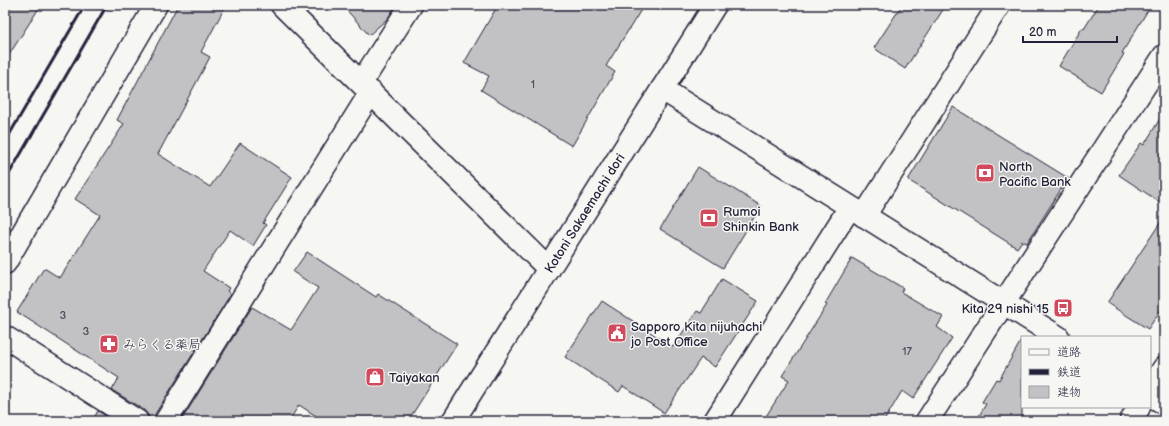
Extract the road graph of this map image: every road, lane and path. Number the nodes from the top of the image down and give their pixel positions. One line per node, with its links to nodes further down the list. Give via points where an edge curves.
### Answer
1 (156, 5): 10 (street)
2 (282, 5): 7 (street)
3 (411, 5): 7 (street)
4 (715, 5): 8 (street, Kotoni Sakaemachi dori)
5 (999, 5): 9 (street)
6 (1164, 56): 12 (street)
7 (366, 87): 11 (street); 21 (street)
8 (662, 89): 9 (street); 11 (street, Kotoni Sakaemachi dori)
9 (857, 212): 12 (street); 23 (street)
10 (5, 263)
11 (549, 269): 22 (street, Kotoni Sakaemachi dori)
12 (1003, 302): 13 (street); 24 (street)
13 (1056, 336)
14 (5, 337): 20 (street)
15 (1164, 368): 16 (street)
16 (1151, 388)
17 (1151, 396): 18 (street)
18 (1164, 403)
19 (1138, 408): 25 (street)
20 (137, 421)
21 (166, 421)
22 (453, 421)
23 (715, 421)
24 (926, 421)
25 (1131, 421)

